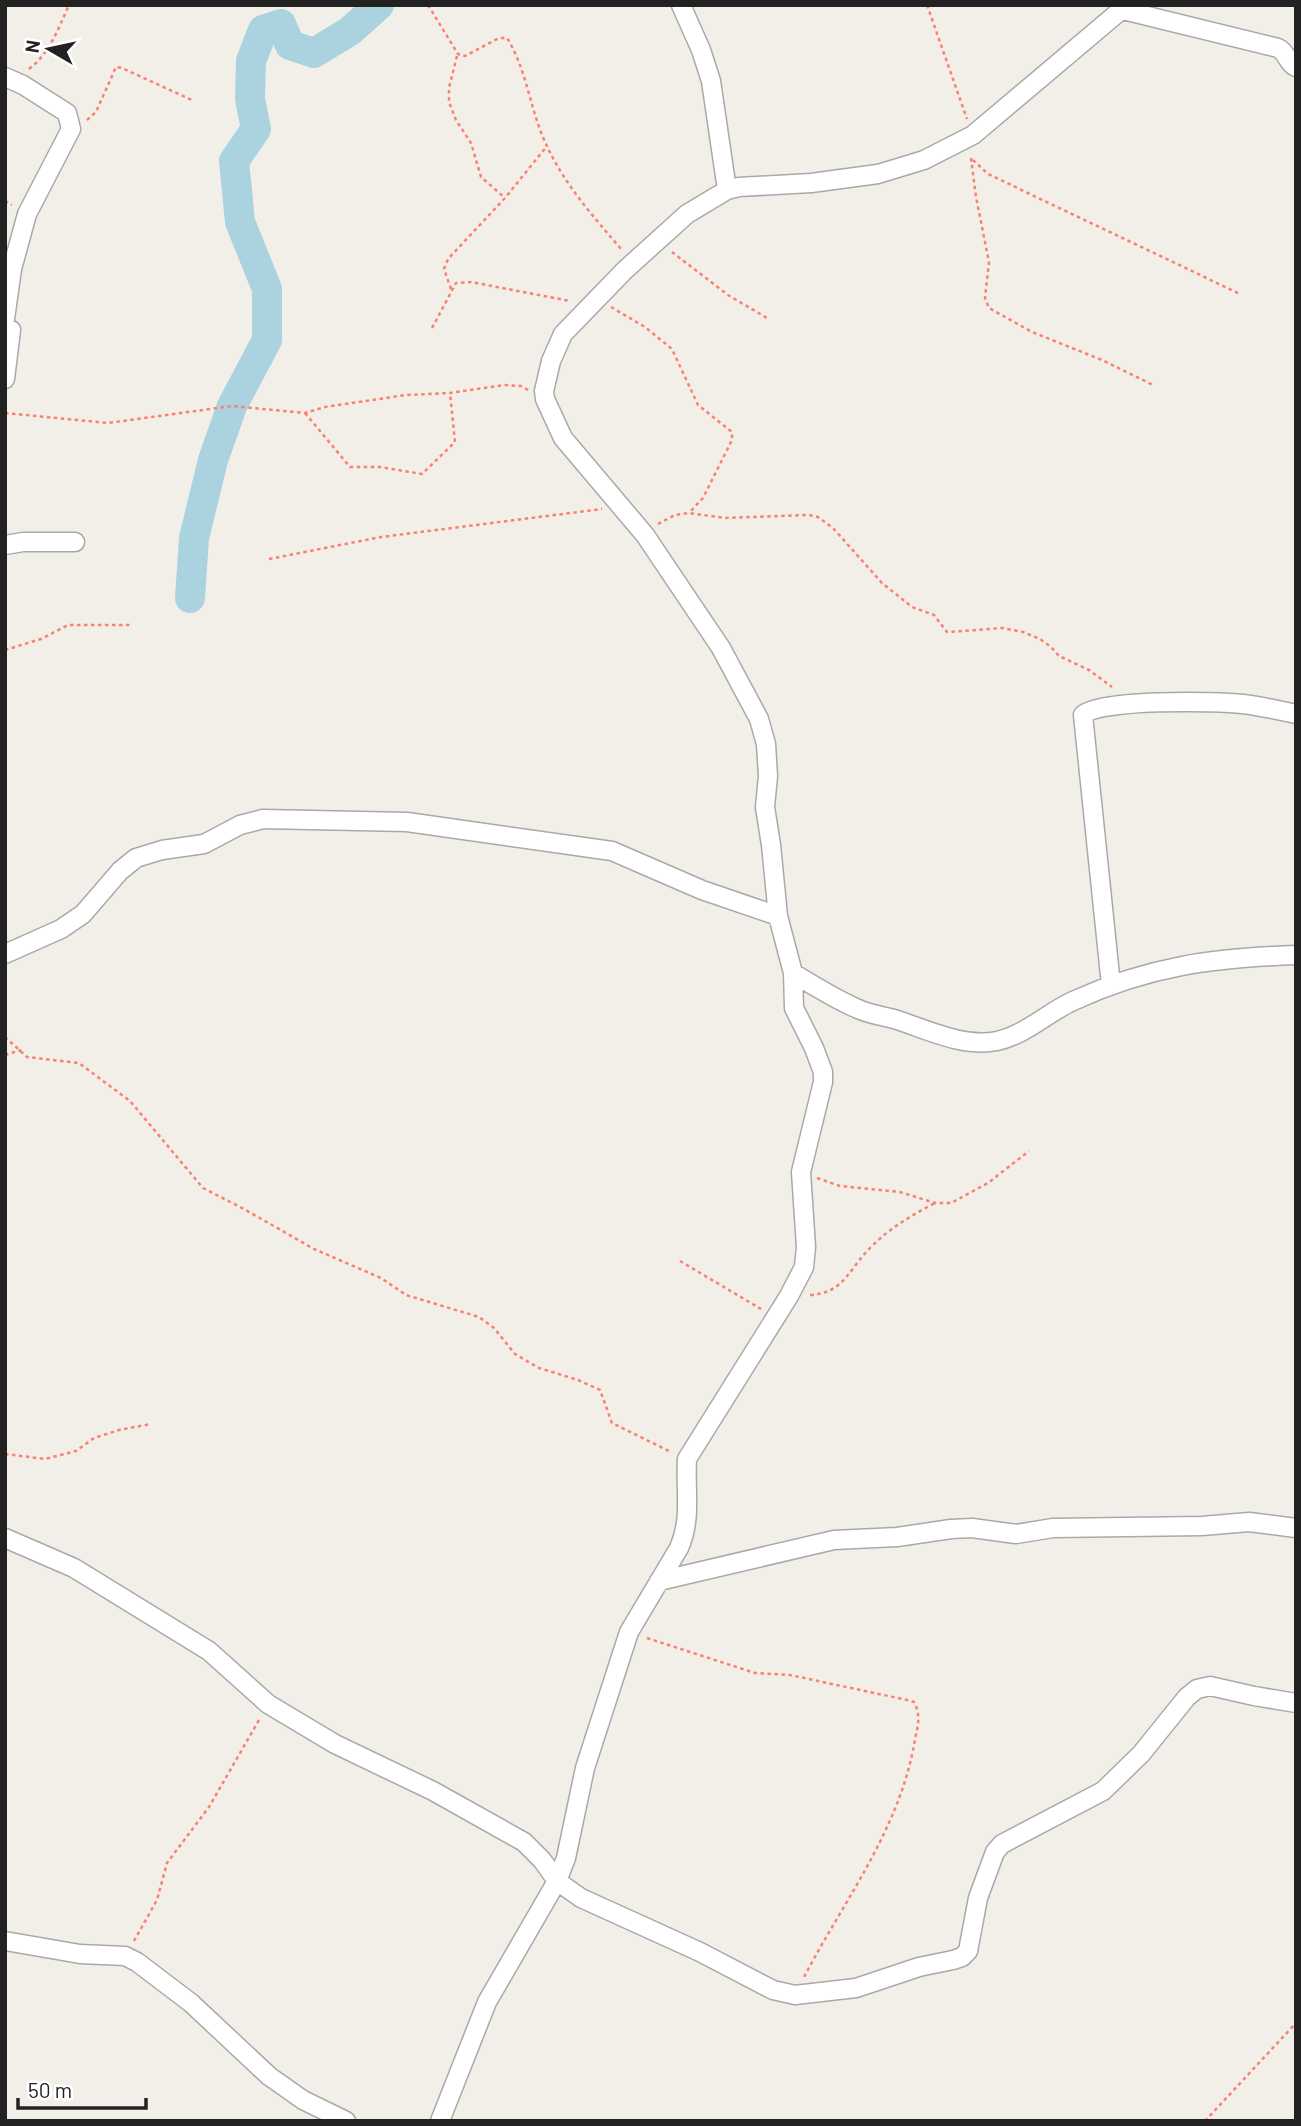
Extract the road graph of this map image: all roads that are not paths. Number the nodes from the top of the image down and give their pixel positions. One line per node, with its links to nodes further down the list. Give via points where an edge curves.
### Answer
1 (681, 5): 5 (street, via 710,81)
2 (1125, 7): 3 (street, via 1278,48); 5 (street, via 967,138 924,160 878,174)
3 (1296, 66)
4 (5, 77): 6 (street, via 67,113 71,129 27,214)
5 (727, 190): 12 (street, via 687,214 563,334 544,391 563,438 650,542 721,648 759,719 766,744 765,807)
6 (5, 319)
7 (5, 327): 8 (street, via 11,330)
8 (5, 379)
9 (75, 542): 10 (street)
10 (5, 545)
11 (1296, 713): 16 (street, via 1242,704 1147,702 1083,715)
12 (778, 916): 13 (street, via 702,890 612,851 407,822 263,819 204,844 136,858 83,914); 15 (street)
13 (5, 954)
14 (1296, 955): 16 (street, via 1192,963)
15 (793, 973): 16 (street, via 860,1011 982,1042 1014,1035); 19 (street, via 794,1008 823,1072 801,1172 804,1267 687,1460 685,1533)
16 (1111, 985)
17 (1296, 1528): 19 (street, via 1249,1522 1053,1528 1016,1534 951,1529 834,1540)
18 (5, 1538): 21 (street, via 74,1568 209,1651 268,1704 335,1744 524,1842)
19 (659, 1581): 21 (street, via 629,1632 585,1769)
20 (1296, 1703): 21 (street, via 1210,1686 1197,1689 1103,1791 1002,1844 990,1863 968,1951 962,1957 856,1988 795,1995 773,1990 581,1898)
21 (557, 1881): 24 (street, via 487,2002)
22 (5, 1941): 23 (street, via 80,1954 125,1956 137,1962 191,2003 269,2077)
23 (346, 2121)
24 (440, 2121)

